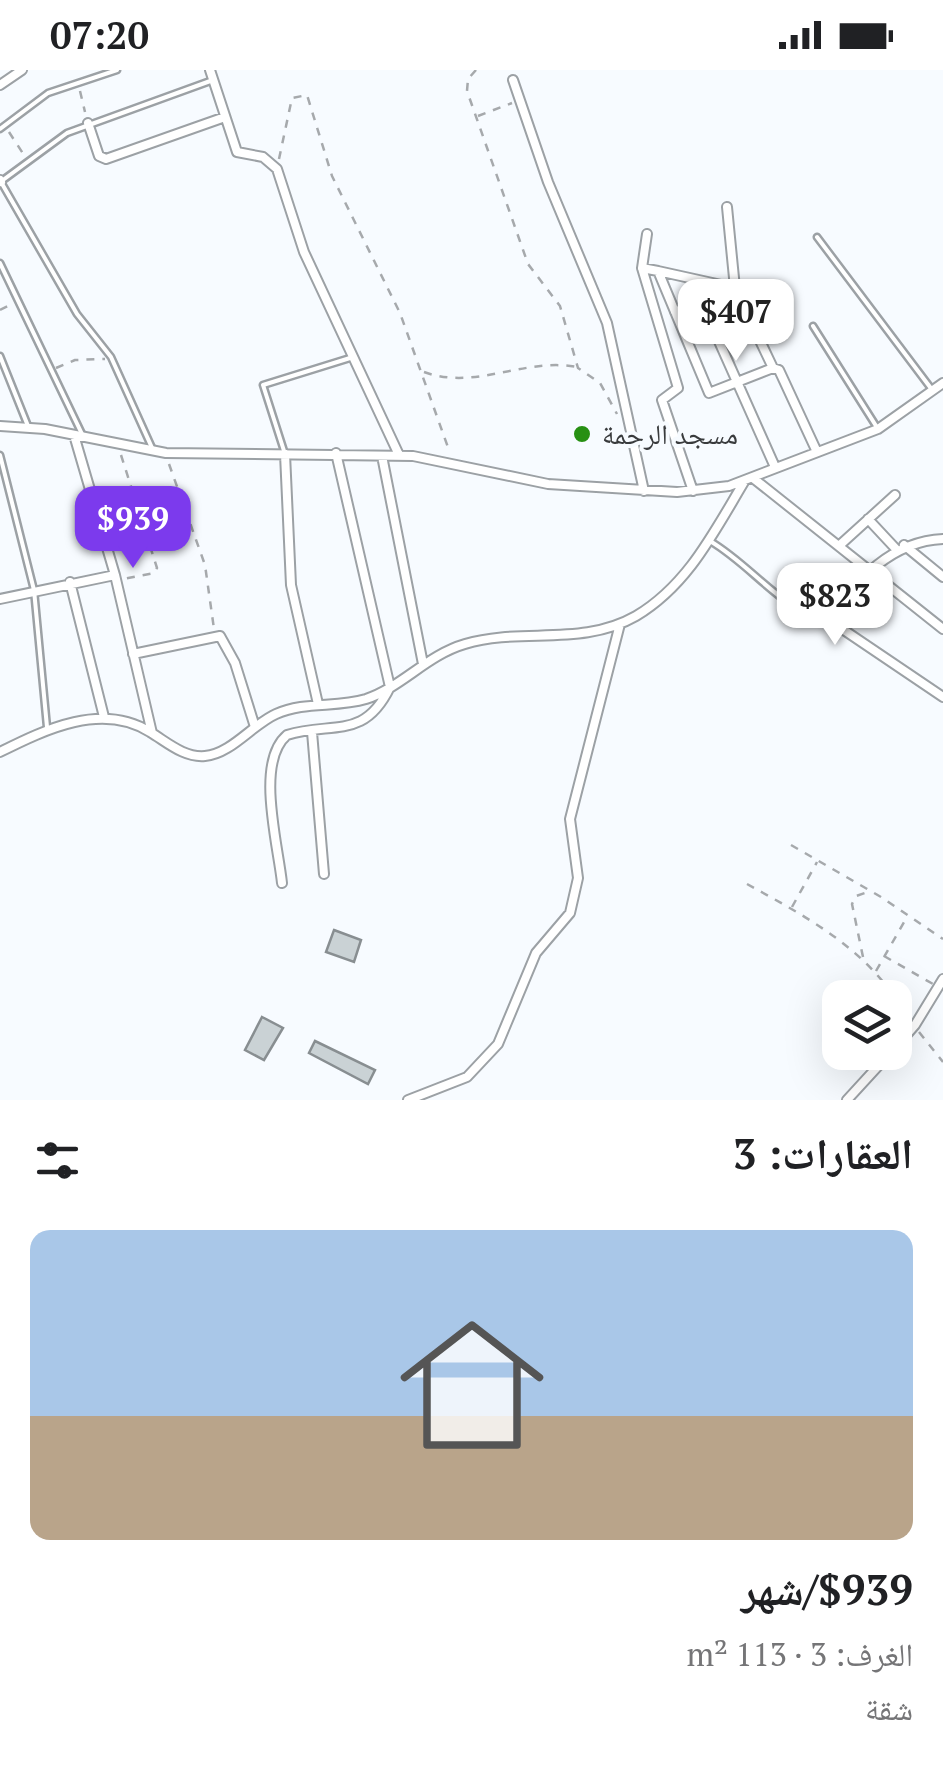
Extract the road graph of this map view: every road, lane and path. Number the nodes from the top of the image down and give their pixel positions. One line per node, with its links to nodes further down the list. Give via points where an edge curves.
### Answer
1 (22, 70): 7 (street)
2 (117, 70): 6 (lane)
3 (476, 70): 10 (path, via 466,84)
4 (211, 75): 9 (street); 11 (lane)
5 (513, 80): 8 (street)
6 (78, 82): 11 (path); 12 (lane, via 48,93)
7 (0, 84)
8 (519, 101): 10 (path); 56 (street, via 607,324)
9 (225, 117): 11 (street, via 106,159); 14 (street, via 239,155 263,157)
10 (476, 117): 32 (path, via 528,264 560,306)
11 (88, 124): 13 (lane)
12 (2, 127): 13 (path)
13 (27, 160): 15 (lane)
14 (277, 169): 30 (street, via 304,252); 35 (path, via 290,103 294,94 304,94 344,204)
15 (0, 182): 31 (lane, via 77,314)
16 (727, 206): 23 (street)
17 (648, 234): 20 (street)
18 (817, 237): 38 (lane)
19 (0, 263): 24 (lane)
20 (642, 268): 21 (street); 57 (street, via 678,388 662,400)
21 (658, 270): 22 (street); 27 (street)
22 (714, 284): 23 (street); 25 (street)
23 (736, 288): 33 (street)
24 (18, 300): 26 (path); 34 (lane)
25 (700, 300): 27 (street); 37 (street)
26 (0, 310)
27 (675, 312): 37 (street, via 709,393)
28 (813, 326): 42 (lane)
29 (0, 356): 41 (lane)
30 (355, 356): 49 (lane, via 263,385); 51 (street)
31 (112, 357): 34 (path); 45 (lane)
32 (578, 368): 35 (path, via 549,364 463,380); 39 (path, via 600,383)
33 (773, 368): 37 (street); 46 (street, via 780,370)
34 (52, 370): 43 (lane)
35 (424, 372): 53 (path)
36 (943, 383): 38 (street)
37 (737, 384): 54 (street)
38 (933, 391): 42 (street)
39 (619, 418)
40 (0, 426): 41 (street)
41 (28, 427): 43 (street)
42 (878, 429): 46 (street)
43 (79, 436): 44 (street); 66 (street)
44 (118, 444): 45 (street); 66 (path, via 157,568)
45 (153, 451): 47 (street)
46 (816, 452): 54 (street)
47 (166, 453): 49 (street); 73 (path, via 204,565)
48 (336, 453): 49 (street); 52 (street); 76 (street)
49 (285, 454): 78 (street, via 290,585)
50 (0, 455): 68 (lane)
51 (398, 455): 52 (street); 53 (street)
52 (382, 456): 75 (street)
53 (454, 464): 56 (street, via 560,485)
54 (775, 468): 55 (street)
55 (749, 480): 57 (street); 61 (street); 62 (street)
56 (644, 491): 57 (street)
57 (693, 491)
58 (895, 494): 59 (street)
59 (868, 519): 62 (street); 63 (street)
60 (943, 539): 63 (street)
61 (710, 540): 70 (street, via 678,583); 71 (lane, via 795,610)
62 (841, 544): 64 (street)
63 (900, 547): 64 (street); 65 (street)
64 (873, 569): 71 (street); 72 (street)
65 (943, 577)
66 (116, 578): 67 (street); 74 (street)
67 (70, 582): 68 (street); 79 (street)
68 (34, 590): 69 (street); 81 (lane)
69 (0, 599)
70 (620, 624): 75 (street, via 574,636 472,642); 101 (street, via 570,820 578,878 570,912 536,953 498,1044 467,1077)
71 (833, 624): 77 (street)
72 (943, 628)
73 (215, 636): 74 (street); 80 (street, via 235,663)
74 (133, 654): 82 (street)
75 (423, 664): 76 (street)
76 (390, 687): 78 (street, via 355,702); 83 (street, via 364,718 342,730)
77 (943, 697)
78 (318, 704): 80 (street, via 284,711)
79 (104, 718): 81 (street); 82 (street)
80 (255, 727): 82 (street, via 203,756)
81 (48, 732): 84 (street)
82 (152, 732)
83 (312, 732): 87 (street); 88 (street, via 287,735 271,759)
84 (0, 752)
85 (791, 846): 86 (path)
86 (818, 861): 90 (path); 91 (path)
87 (324, 874)
88 (282, 883)
89 (746, 884): 91 (path)
90 (872, 892): 92 (path); 95 (path, via 852,904)
91 (791, 908): 95 (path)
92 (908, 915): 93 (path); 94 (path)
93 (943, 939)
94 (884, 956): 96 (path); 98 (path)
95 (863, 959): 96 (path)
96 (875, 972): 97 (path)
97 (881, 980)
98 (941, 983): 99 (street)
99 (912, 1023)
100 (875, 1070): 102 (street)
101 (408, 1100)
102 (847, 1100)

